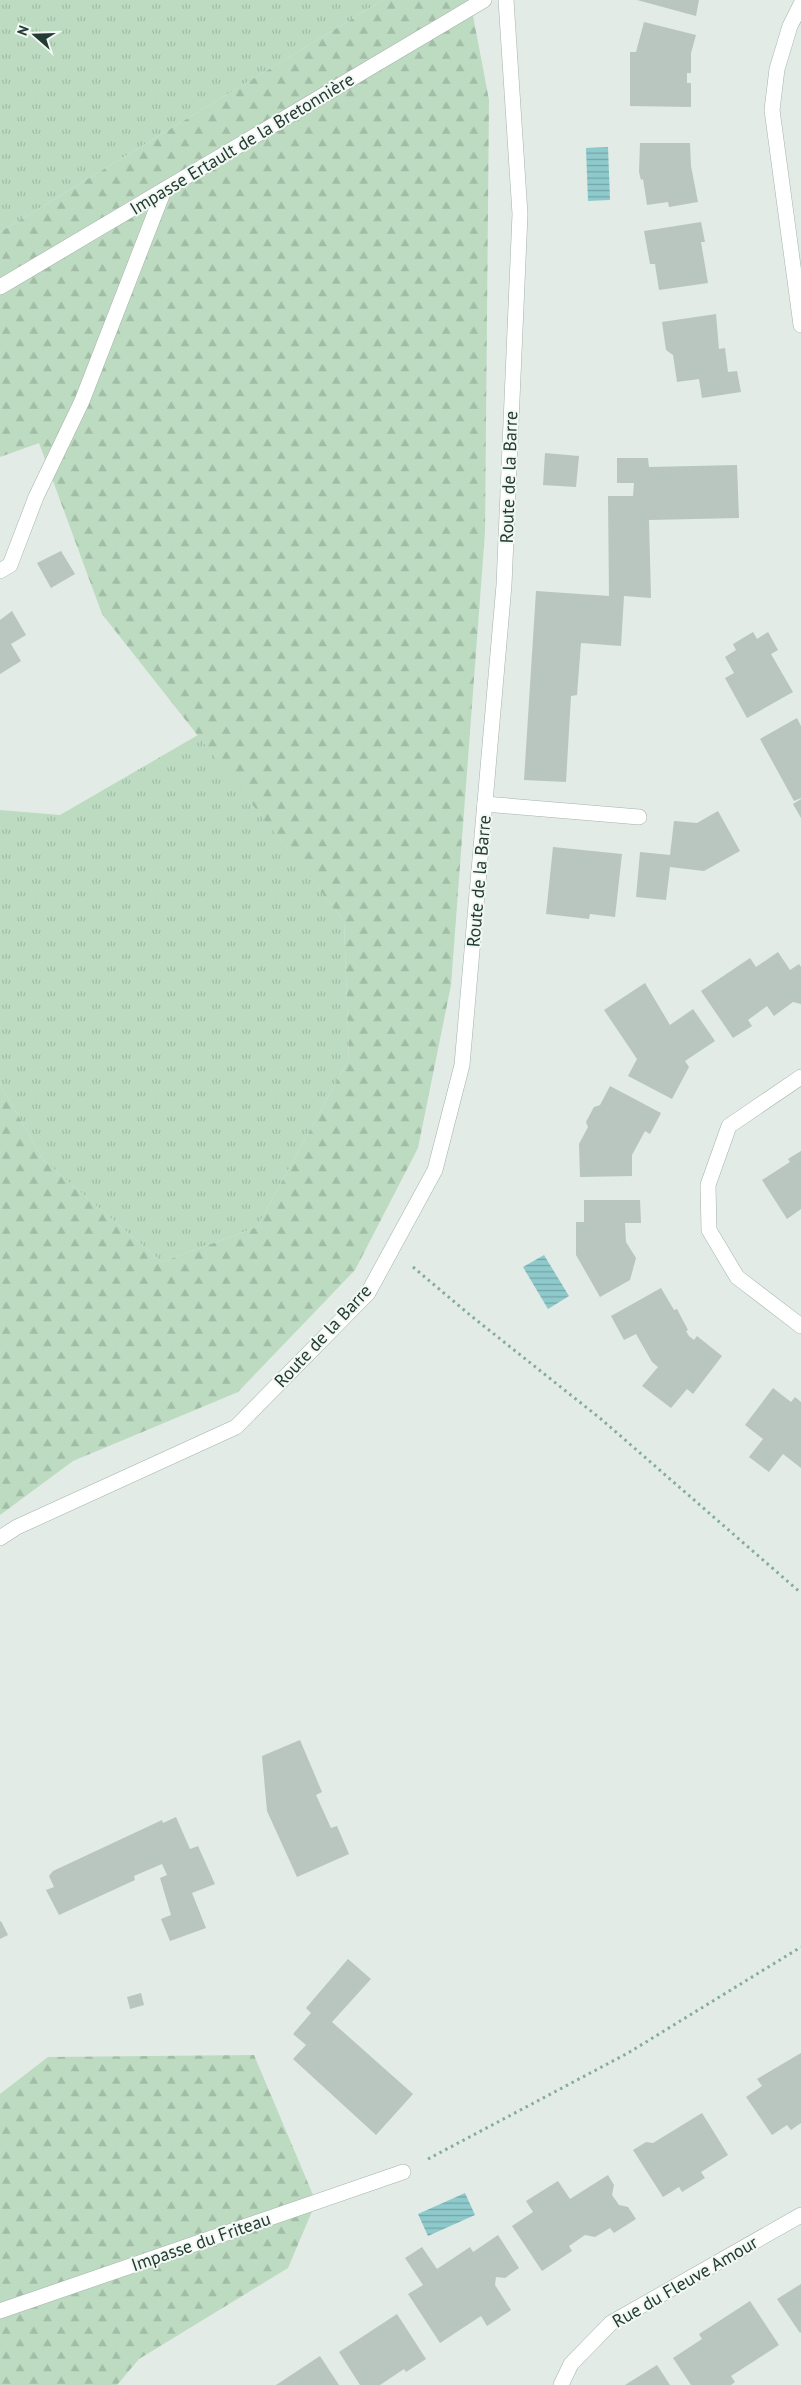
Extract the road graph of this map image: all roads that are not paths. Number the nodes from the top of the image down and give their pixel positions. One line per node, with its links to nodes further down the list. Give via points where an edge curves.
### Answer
1 (484, 0): 4 (street, Impasse Ertault de la Bretonnière)
2 (506, 0): 8 (street, Route de la Barre, via 520,214 504,585)
3 (801, 4): 6 (street, via 790,26 777,69 772,110)
4 (164, 190): 5 (street, Impasse Ertault de la Bretonnière); 7 (street, via 82,401 36,497 10,566)
5 (0, 287)
6 (801, 325)
7 (0, 571)
8 (485, 804): 9 (street); 12 (street, Route de la Barre, via 462,1065 435,1170 368,1293 236,1427 17,1527)
9 (639, 817)
10 (801, 1077): 11 (street, via 729,1126 708,1185 710,1230 737,1277)
11 (801, 1326)
12 (0, 1538)
13 (403, 2172): 15 (street, Impasse du Friteau)
14 (801, 2215): 16 (street, Rue du Fleuve Amour, via 611,2323 571,2364)
15 (0, 2311)
16 (561, 2385)

